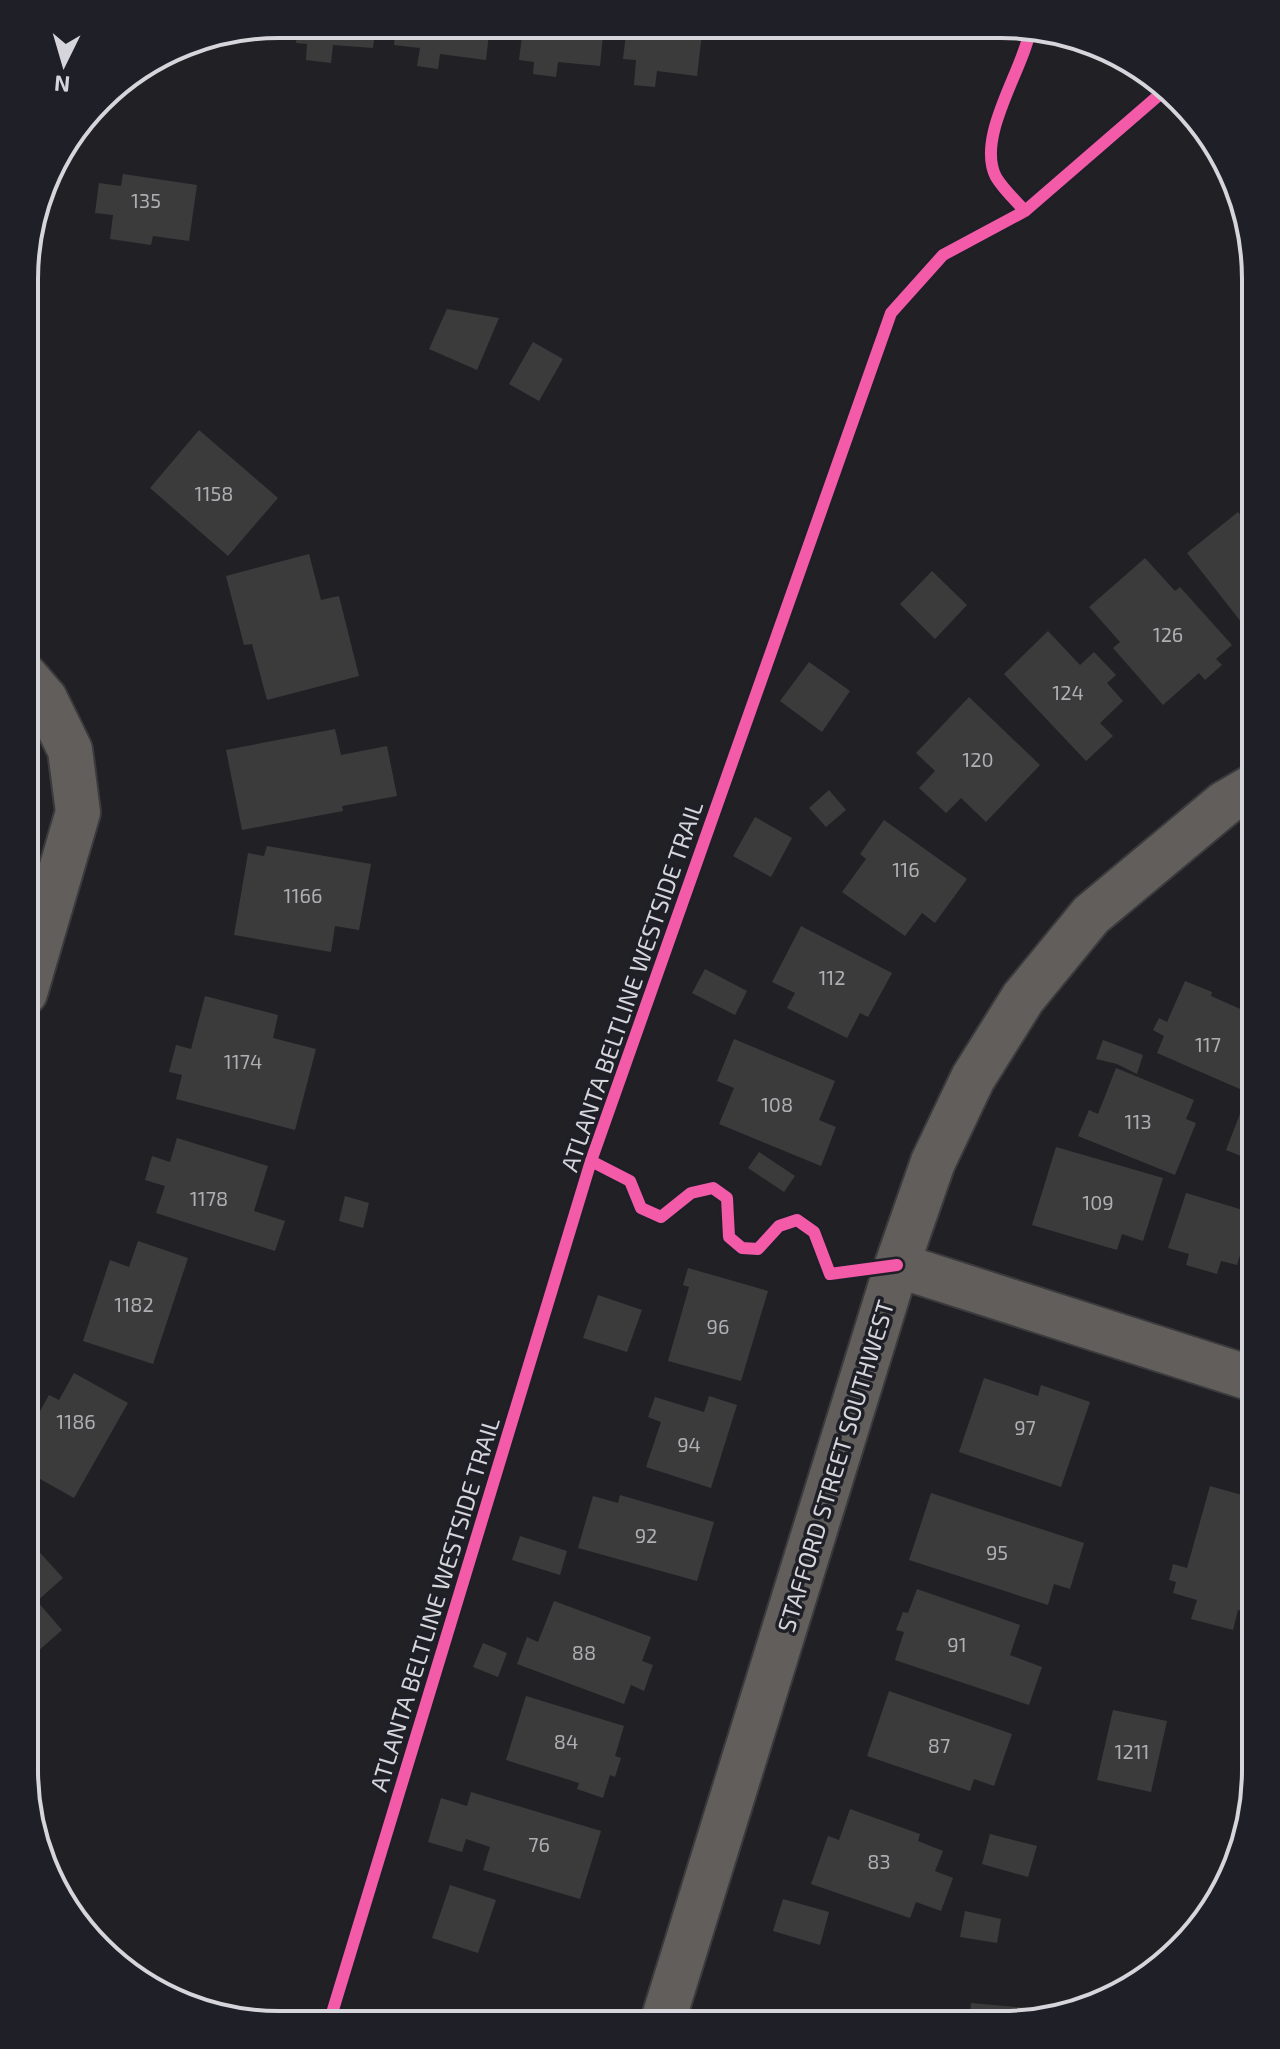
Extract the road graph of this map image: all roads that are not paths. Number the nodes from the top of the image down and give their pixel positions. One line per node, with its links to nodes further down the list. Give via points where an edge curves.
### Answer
1 (38, 691): 3 (street, via 70,750 78,812)
2 (1242, 793): 4 (street, STAFFORD STREET SOUTHWEST, via 1091,915 1023,998 973,1078 946,1134)
3 (38, 949)
4 (897, 1265): 5 (street); 6 (street, STAFFORD STREET SOUTHWEST)
5 (1241, 1375)
6 (666, 2011)

